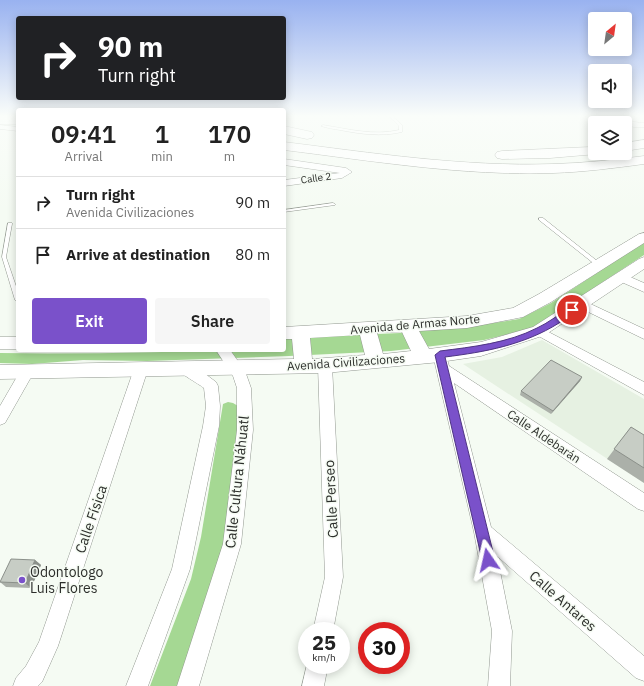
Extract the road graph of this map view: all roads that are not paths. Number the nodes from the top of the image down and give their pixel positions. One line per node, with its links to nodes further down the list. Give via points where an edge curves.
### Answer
1 (293, 147): 4 (highway, via 446,165 521,170 559,169)
2 (588, 151): 3 (highway)
3 (468, 153)
4 (644, 160)
5 (286, 162): 6 (street, Calle 2, via 348,172)
6 (286, 183)
7 (333, 204): 8 (lane)
8 (286, 211)
9 (541, 219): 13 (lane)
10 (10, 224): 16 (lane, via 4,256)
11 (644, 237): 13 (main road, Avenida de Armas Norte)
12 (644, 262): 14 (main road, Avenida Civilizaciones)
13 (599, 265): 18 (main road, Avenida de Armas Norte, via 517,313)
14 (621, 277): 15 (street); 17 (main road, Avenida Civilizaciones)
15 (644, 288)
16 (16, 294)
17 (582, 304): 21 (main road, Avenida Civilizaciones); 23 (street)
18 (499, 316): 19 (main road, Avenida de Armas Norte, via 467,322); 24 (main road)
19 (408, 326): 20 (main road, Avenida de Armas Norte); 28 (main road)
20 (367, 328): 22 (main road, Avenida de Armas Norte); 29 (main road)
21 (539, 331): 24 (main road, Avenida Civilizaciones); 37 (street)
22 (292, 332): 32 (main road)
23 (644, 334)
24 (517, 339): 28 (main road, Avenida Civilizaciones)
25 (0, 342): 26 (main road)
26 (16, 343)
27 (225, 352): 31 (street, Calle Cultura Náhuatl)
28 (436, 360): 29 (main road, Avenida Civilizaciones); 39 (street, Calle Aldebarán); 40 (street)
29 (376, 361): 30 (main road, Avenida Civilizaciones)
30 (325, 366): 32 (main road, Avenida Civilizaciones); 41 (street, Calle Perseo, via 334,577)
31 (234, 367): 32 (main road, Avenida Civilizaciones); 33 (main road, Avenida Civilizaciones); 46 (street, Calle Cultura Náhuatl, via 244,388 245,424 232,544)
32 (304, 367)
33 (184, 369): 34 (main road, Avenida Civilizaciones); 45 (street, via 211,386 211,426 181,569)
34 (141, 370): 36 (main road, Avenida Civilizaciones); 44 (street, Calle Física, via 48,646 34,674)
35 (0, 372): 36 (main road, Avenida Civilizaciones)
36 (27, 372): 38 (street)
37 (644, 389)
38 (0, 419)
39 (644, 503)
40 (483, 532): 42 (street, Calle Antares); 48 (street, via 502,630)
41 (326, 622)
42 (644, 670)
43 (315, 674): 47 (street)
44 (24, 686)
45 (137, 686)
46 (188, 686)
47 (312, 686)
48 (500, 686)

